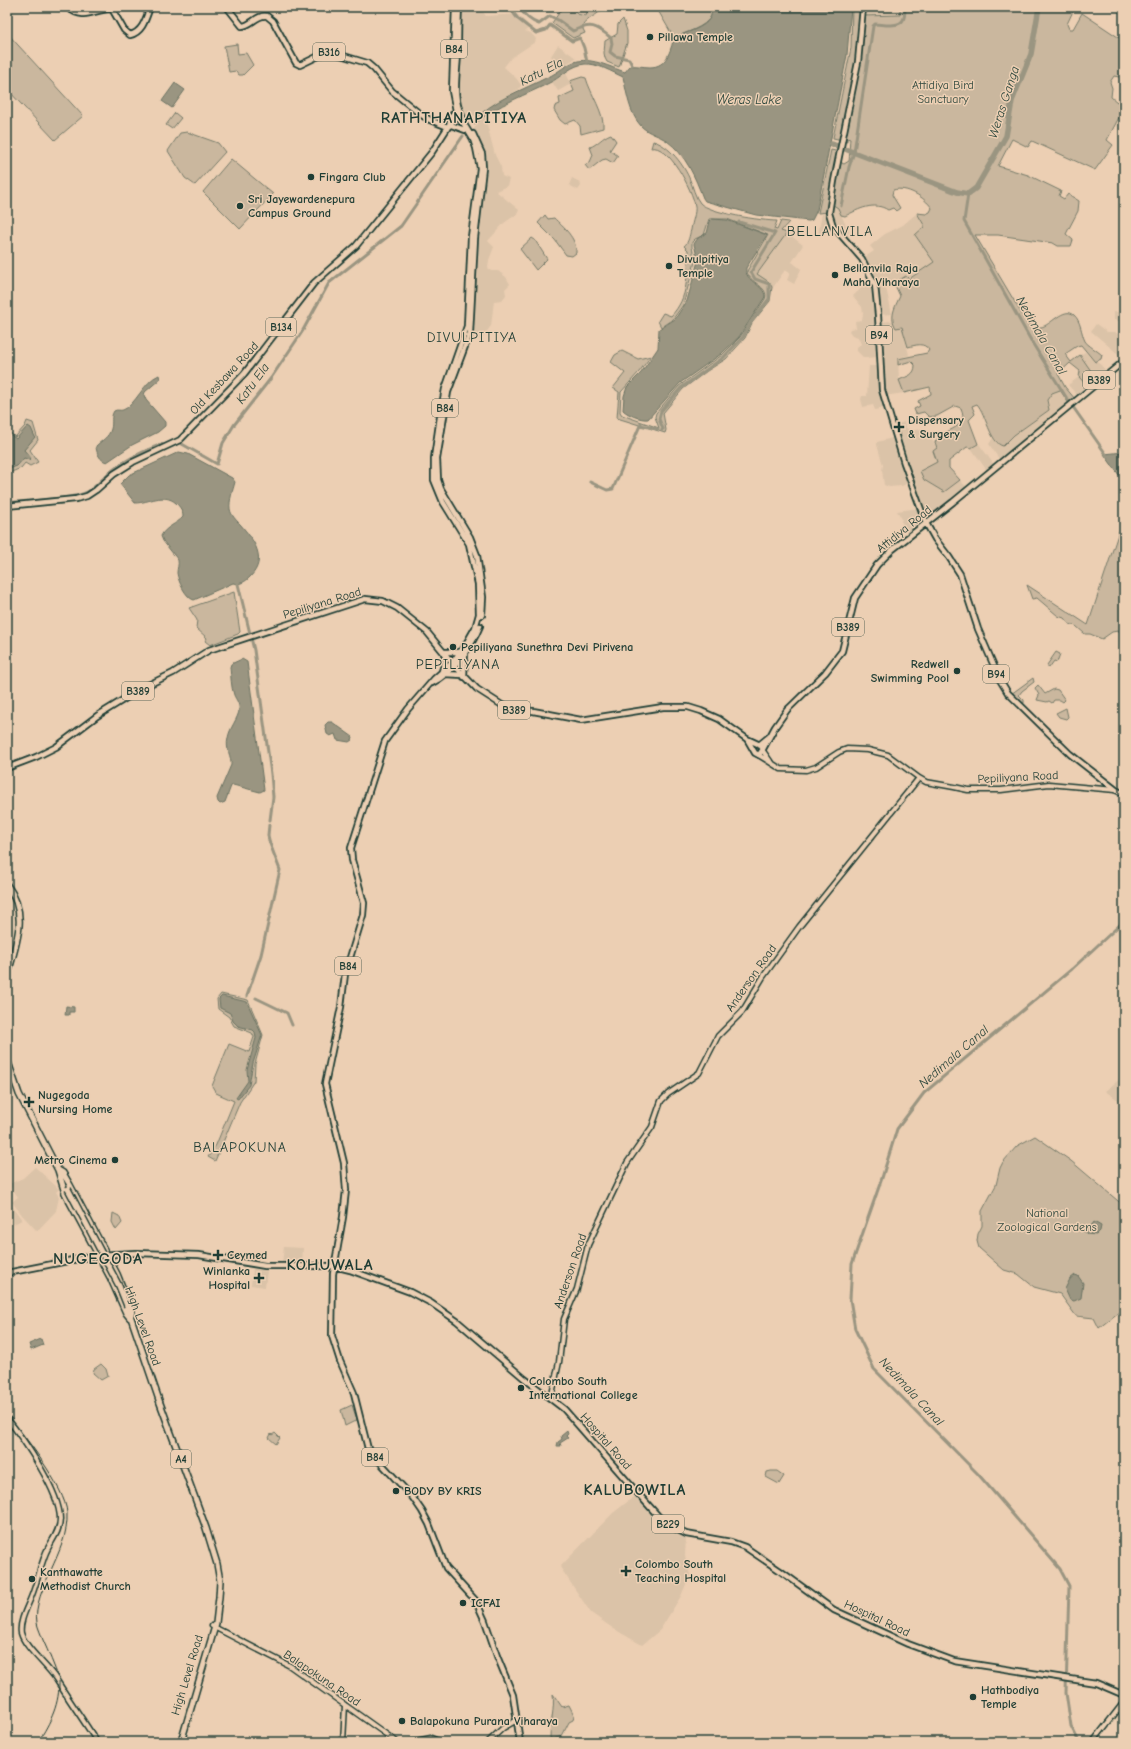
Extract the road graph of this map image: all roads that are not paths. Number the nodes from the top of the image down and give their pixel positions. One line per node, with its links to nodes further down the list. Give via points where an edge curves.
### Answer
1 (67, 7): 2 (main road, via 89,15 112,9 124,30 130,35 140,30)
2 (150, 7)
3 (227, 7): 11 (main road, B316, via 242,26 267,16 273,21 296,63 300,65 327,52 366,63 392,92 420,114)
4 (455, 7): 7 (main road, B84)
5 (459, 7): 7 (main road, B84)
6 (864, 7): 16 (main road, B94, via 858,62 830,203 830,220 862,259 872,278 876,292 884,396 904,463)
7 (456, 32): 8 (main road, B84, via 452,90); 9 (main road, B84, via 455,83)
8 (454, 101): 9 (main road, B84); 10 (main road)
9 (459, 112): 10 (main road, Old Kesbawa Road / B134); 11 (main road, Old Kesbawa Road / B134); 12 (main road, B84); 14 (main road, B84, via 478,142 483,168 475,238 470,333)
10 (451, 116): 11 (main road, Old Kesbawa Road / B134)
11 (450, 126): 12 (main road, via 460,127); 15 (main road, Old Kesbawa Road / B134, via 356,246 314,283 244,374 180,440 122,468 87,496)
12 (468, 132): 14 (main road, B84, via 476,148 480,168 471,237 468,320 445,391)
13 (1124, 361): 16 (main road, Attidiya Road / B389)
14 (442, 411): 18 (main road, B84, via 437,459 438,480 474,546 483,597 480,626 476,637)
15 (7, 506)
16 (926, 523): 22 (main road, Attidiya Road / B389, via 893,549 864,582 855,598 842,651 825,673 787,710); 30 (main road, B94, via 960,574 992,665 1008,693 1070,754)
17 (444, 652): 18 (main road); 19 (main road, Pepiliyana Road / B389); 20 (main road, via 446,659); 28 (main road, Pepiliyana Road / B389, via 427,632 397,608 383,601 365,599 209,650 97,716 56,747)
18 (463, 652): 19 (main road, B84); 21 (main road)
19 (453, 664): 20 (main road, B84); 21 (main road, Pepiliyana Road / B389)
20 (442, 674): 21 (main road); 40 (main road, B84, via 398,721 386,741 351,848 364,904 363,915 345,974 325,1084 344,1163 346,1190)
21 (463, 676): 23 (main road, Pepiliyana Road / B389, via 501,705 514,710 581,720 663,707 688,708 719,719)
22 (771, 735): 24 (main road, B389); 25 (main road, B389)
23 (747, 739): 24 (main road, B389); 26 (main road, B389)
24 (758, 745): 25 (main road); 26 (main road)
25 (763, 750): 26 (main road); 27 (main road)
26 (755, 753): 27 (main road, Pepiliyana Road)
27 (772, 763): 29 (main road, Pepiliyana Road, via 781,769 806,770 847,749 868,750 888,755)
28 (7, 768)
29 (919, 778): 30 (main road, Pepiliyana Road, via 926,782 968,790 1001,790 1049,784); 45 (main road, Anderson Road, via 799,927 763,977 742,1012 718,1036 699,1073 661,1101 652,1127 627,1163 588,1245 577,1289 564,1319)
30 (1116, 790): 31 (main road, B94)
31 (1124, 794)
32 (7, 885): 33 (highway, via 18,908 20,928)
33 (7, 978)
34 (7, 1059): 35 (highway, High Level Road / A4, via 18,1094)
35 (58, 1170): 36 (highway, A4, via 63,1173); 37 (highway, A4, via 64,1189); 44 (highway, High Level Road / A4, bridge, via 119,1286)
36 (98, 1238): 37 (highway); 38 (highway, A4)
37 (91, 1242): 39 (highway, A4)
38 (109, 1254): 39 (main road, Hospital Road); 40 (main road, Hospital Road, via 199,1255 265,1266); 42 (highway, A4)
39 (98, 1255): 41 (main road, Hospital Road); 43 (highway, A4)
40 (334, 1266): 45 (main road, Hospital Road / B229, via 410,1292 431,1303 457,1321); 51 (main road, B84, via 332,1336 354,1393 366,1444 378,1461 413,1498 429,1524 446,1568 477,1603 513,1695)
41 (7, 1273)
42 (117, 1274): 43 (highway); 44 (highway, A4, via 131,1308)
43 (110, 1277): 44 (highway, A4)
44 (130, 1318): 47 (highway, High Level Road / A4, via 217,1564 220,1581 219,1604)
45 (551, 1399): 48 (main road, Hospital Road / B229, via 575,1421 659,1517 676,1530 745,1547 834,1610 908,1644 954,1661 1096,1683)
46 (7, 1418): 52 (main road, via 37,1463 58,1508 59,1524 45,1553 21,1631 26,1642 55,1678)
47 (213, 1626): 50 (main road, Balapokuna Road, via 290,1666); 53 (highway, High Level Road / A4)
48 (1124, 1695)
49 (1124, 1702): 60 (main road)
50 (345, 1705): 54 (main road); 55 (main road, Balapokuna Road)
51 (517, 1720): 58 (main road, via 503,1728); 59 (main road, B84)
52 (97, 1742)
53 (179, 1742)
54 (343, 1742)
55 (398, 1742)
56 (411, 1742): 57 (main road, via 431,1738)
57 (441, 1742)
58 (488, 1742)
59 (520, 1742)
60 (1093, 1742)

